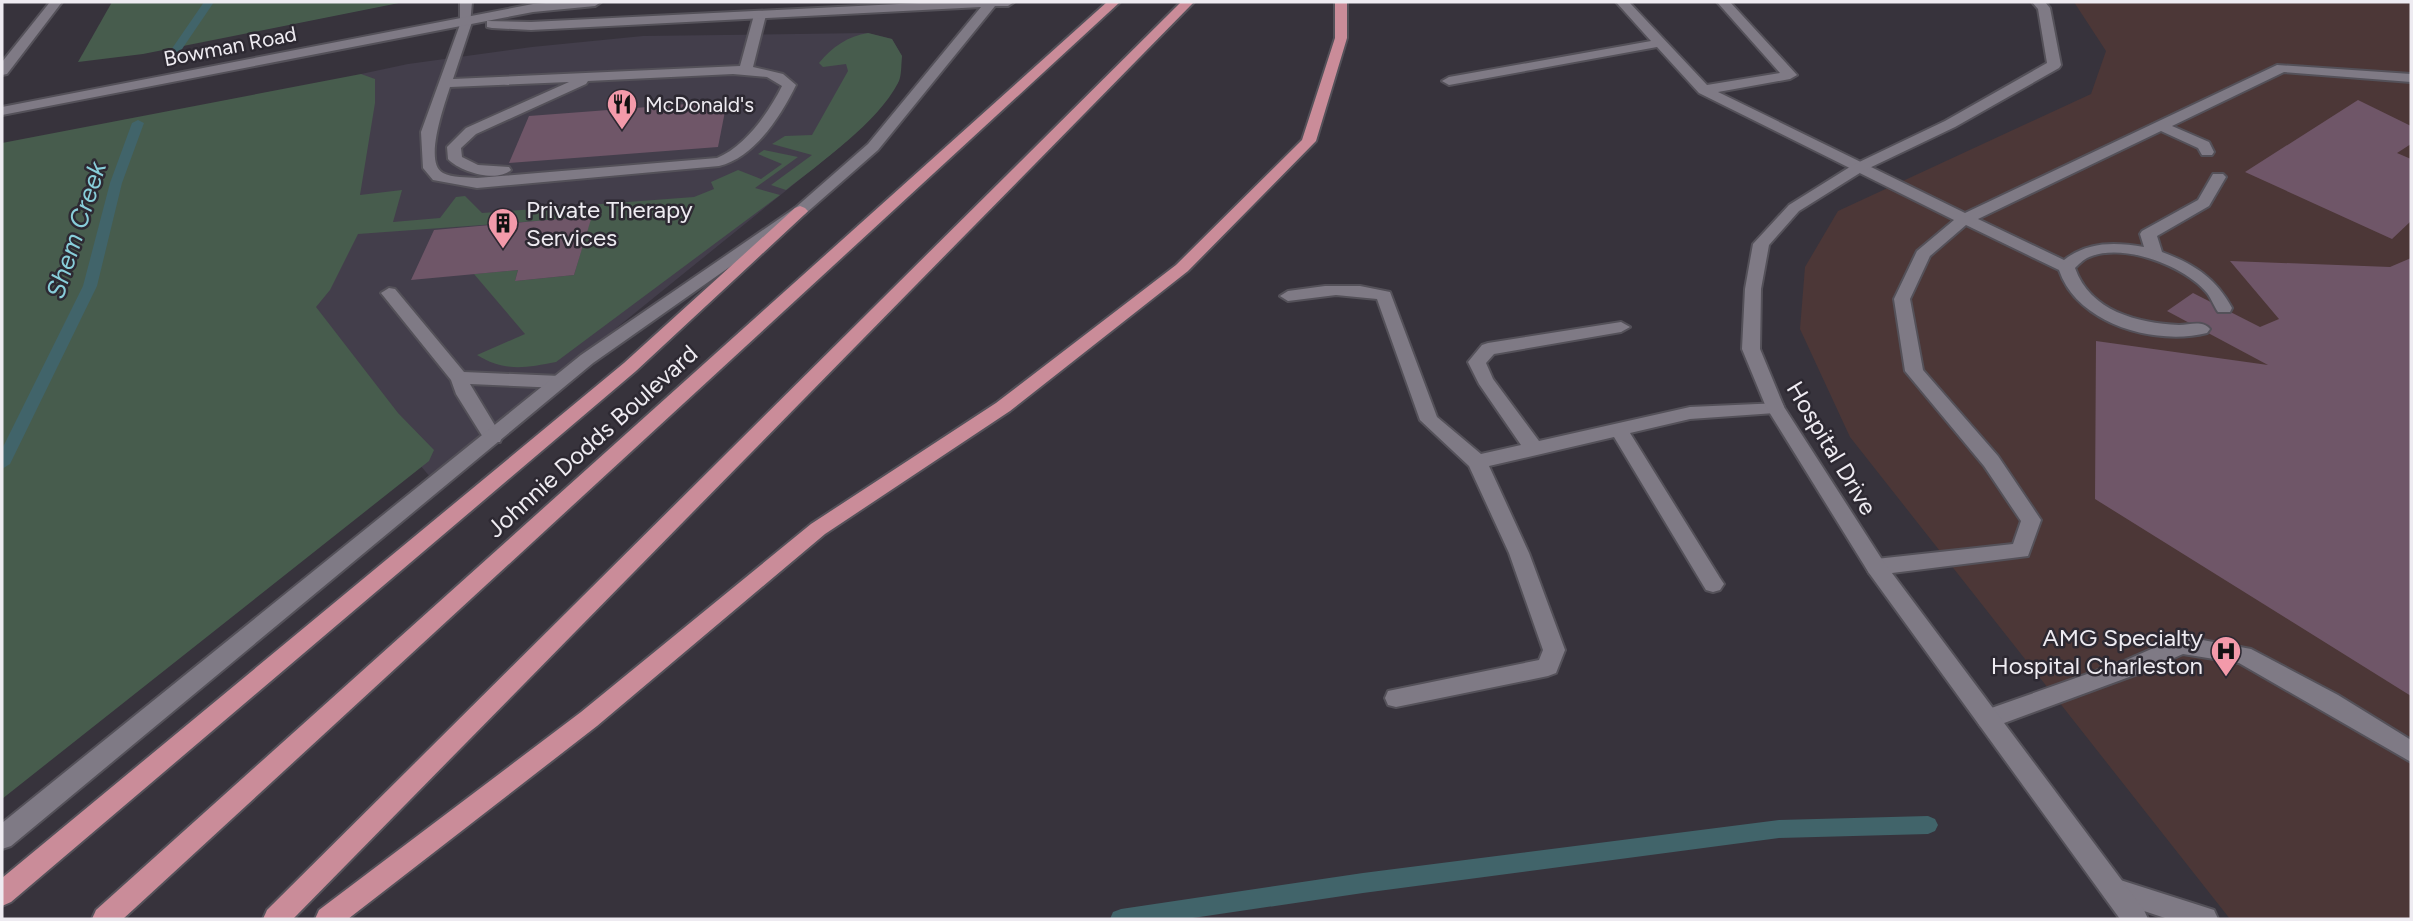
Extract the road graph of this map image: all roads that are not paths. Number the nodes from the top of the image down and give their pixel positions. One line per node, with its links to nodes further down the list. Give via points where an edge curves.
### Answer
1 (57, 2): 15 (main road)
2 (466, 2): 13 (main road)
3 (595, 2): 13 (main road, Bowman Road, via 533,8)
4 (992, 2): 5 (main road, Bowman Road); 12 (main road, Bowman Road); 30 (main road, via 873,147)
5 (1008, 2)
6 (1114, 2): 54 (highway, Johnnie Dodds Boulevard)
7 (1188, 2): 55 (highway)
8 (1341, 2): 56 (highway, via 1341,38 1308,141 1182,268 1003,407 818,529 589,719)
9 (1622, 2): 14 (main road)
10 (1723, 2): 23 (main road, via 1790,75)
11 (2038, 2): 28 (main road, Hospital Drive, via 2044,8 2054,65 1950,124)
12 (760, 15): 13 (main road, Bowman Road, via 531,26); 16 (main road)
13 (466, 22): 21 (main road); 24 (main road, Bowman Road)
14 (1659, 43): 20 (main road); 23 (main road)
15 (2, 71)
16 (745, 71): 17 (main road); 26 (main road, via 774,75 789,85 778,107)
17 (591, 77): 21 (main road); 26 (main road, via 471,131 454,147 454,159 488,171)
18 (2391, 77): 19 (main road); 22 (main road); 25 (main road, via 2282,68)
19 (2411, 78)
20 (1449, 81)
21 (447, 83): 26 (main road, via 428,132 430,168 438,177 452,181 477,183 719,162)
22 (2411, 84)
23 (1704, 90): 28 (main road)
24 (2, 111)
25 (2158, 125): 27 (main road, via 2204,145); 31 (main road)
26 (741, 150)
27 (2207, 152)
28 (1858, 168): 31 (main road); 41 (main road, Hospital Drive, via 1794,208 1761,244 1753,289 1751,349)
29 (2218, 177): 32 (main road, via 2204,203 2148,234)
30 (800, 211): 40 (main road); 53 (highway, via 630,367)
31 (1963, 220): 33 (main road); 46 (main road, via 1923,254 1902,299 1914,371 1991,461 2031,520 2021,551)
32 (2155, 255): 33 (main road, via 2088,250); 36 (main road, via 2198,275 2213,288)
33 (2066, 267): 38 (main road, via 2076,291 2110,316 2160,331)
34 (388, 293): 39 (main road)
35 (1288, 296): 45 (main road, via 1341,288 1384,296 1429,420)
36 (2224, 309)
37 (1621, 327): 44 (main road, via 1488,349 1477,362)
38 (2202, 330)
39 (459, 378): 40 (main road); 43 (main road)
40 (559, 382): 43 (main road)
41 (1775, 407): 42 (main road, via 1690,413); 46 (main road, Hospital Drive)
42 (1619, 430): 44 (main road); 47 (main road)
43 (493, 437): 51 (main road)
44 (1534, 449): 45 (main road)
45 (1477, 462): 48 (main road, via 1519,553 1554,650 1548,667)
46 (1876, 567): 49 (main road, Hospital Drive)
47 (1713, 584)
48 (1396, 698)
49 (1988, 719): 50 (main road, via 2181,645 2243,655); 52 (main road, Hospital Drive)
50 (2411, 752)
51 (2, 838)
52 (2114, 890): 57 (main road, Hospital Drive); 58 (main road)
53 (2, 894)
54 (104, 919)
55 (276, 919)
56 (328, 919)
57 (2135, 919)
58 (2205, 919)

